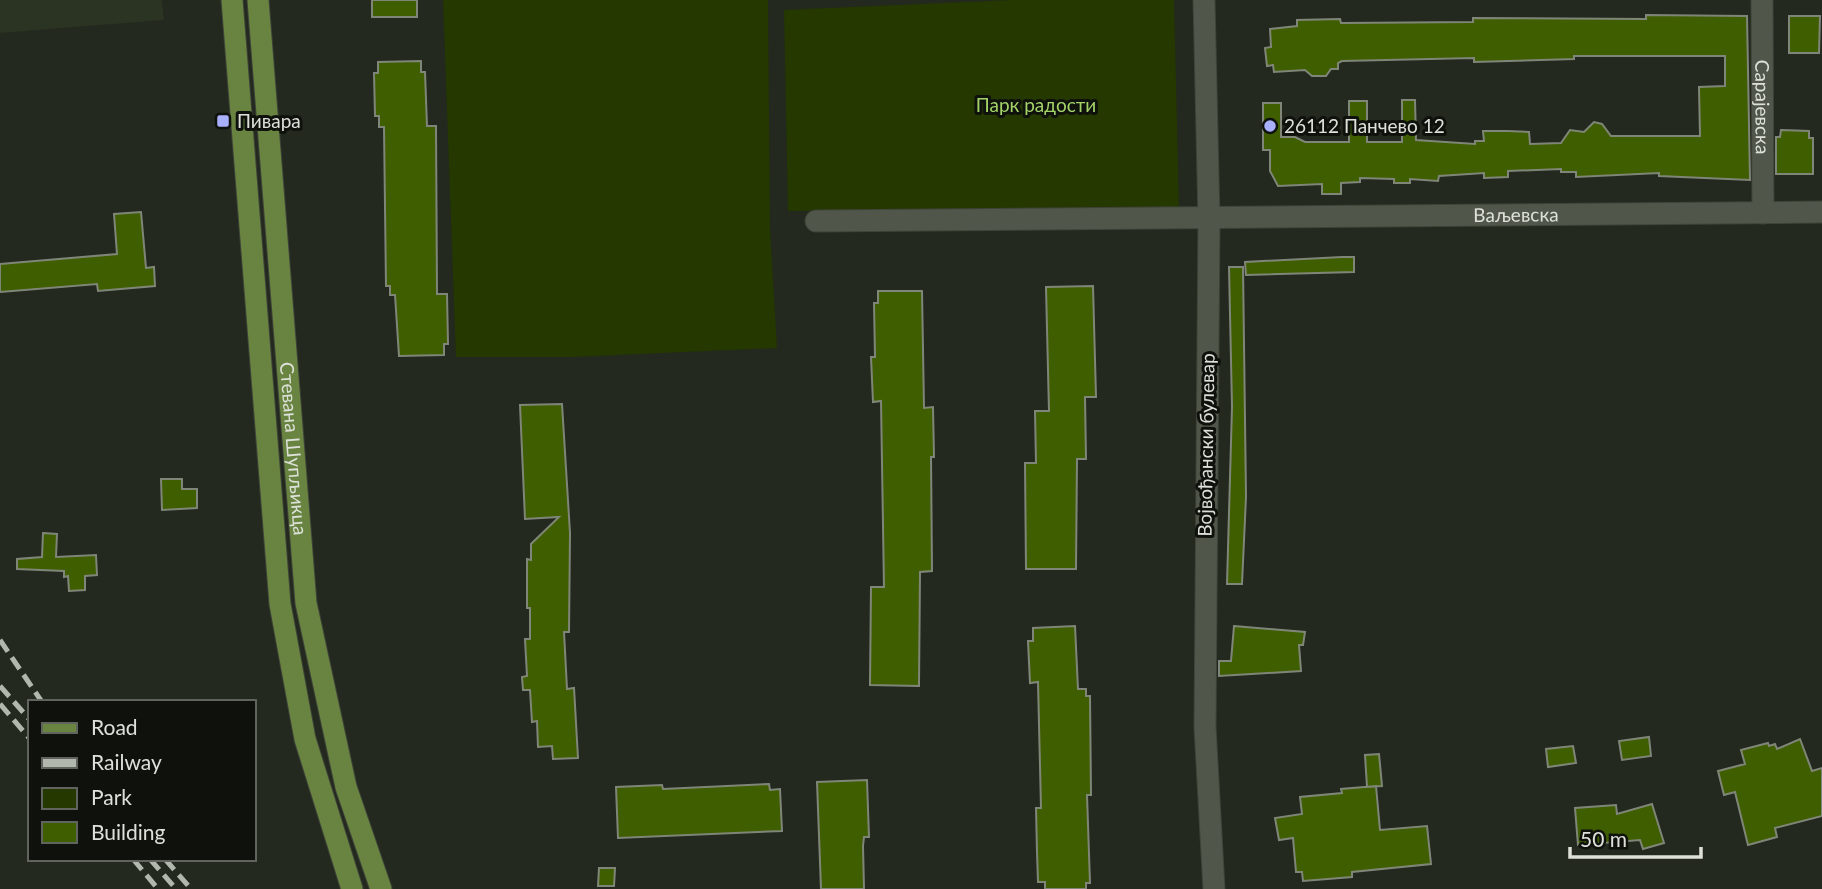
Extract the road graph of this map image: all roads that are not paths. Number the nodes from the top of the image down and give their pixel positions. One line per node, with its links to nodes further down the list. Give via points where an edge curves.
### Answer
1 (232, 0): 9 (main road, Стевана Шупљикца, via 280,604 305,739)
2 (258, 0): 10 (main road, Стевана Шупљикца, via 306,603 343,776)
3 (1204, 0): 7 (street, Војвођански булевар)
4 (1762, 0): 6 (street, Сарајевска)
5 (1822, 212): 6 (street, Ваљевска)
6 (1763, 213): 7 (street, Ваљевска)
7 (1209, 220): 8 (street, Ваљевска); 11 (street, Војвођански булевар, via 1205,727)
8 (816, 221)
9 (352, 889)
10 (381, 889)
11 (1214, 889)

